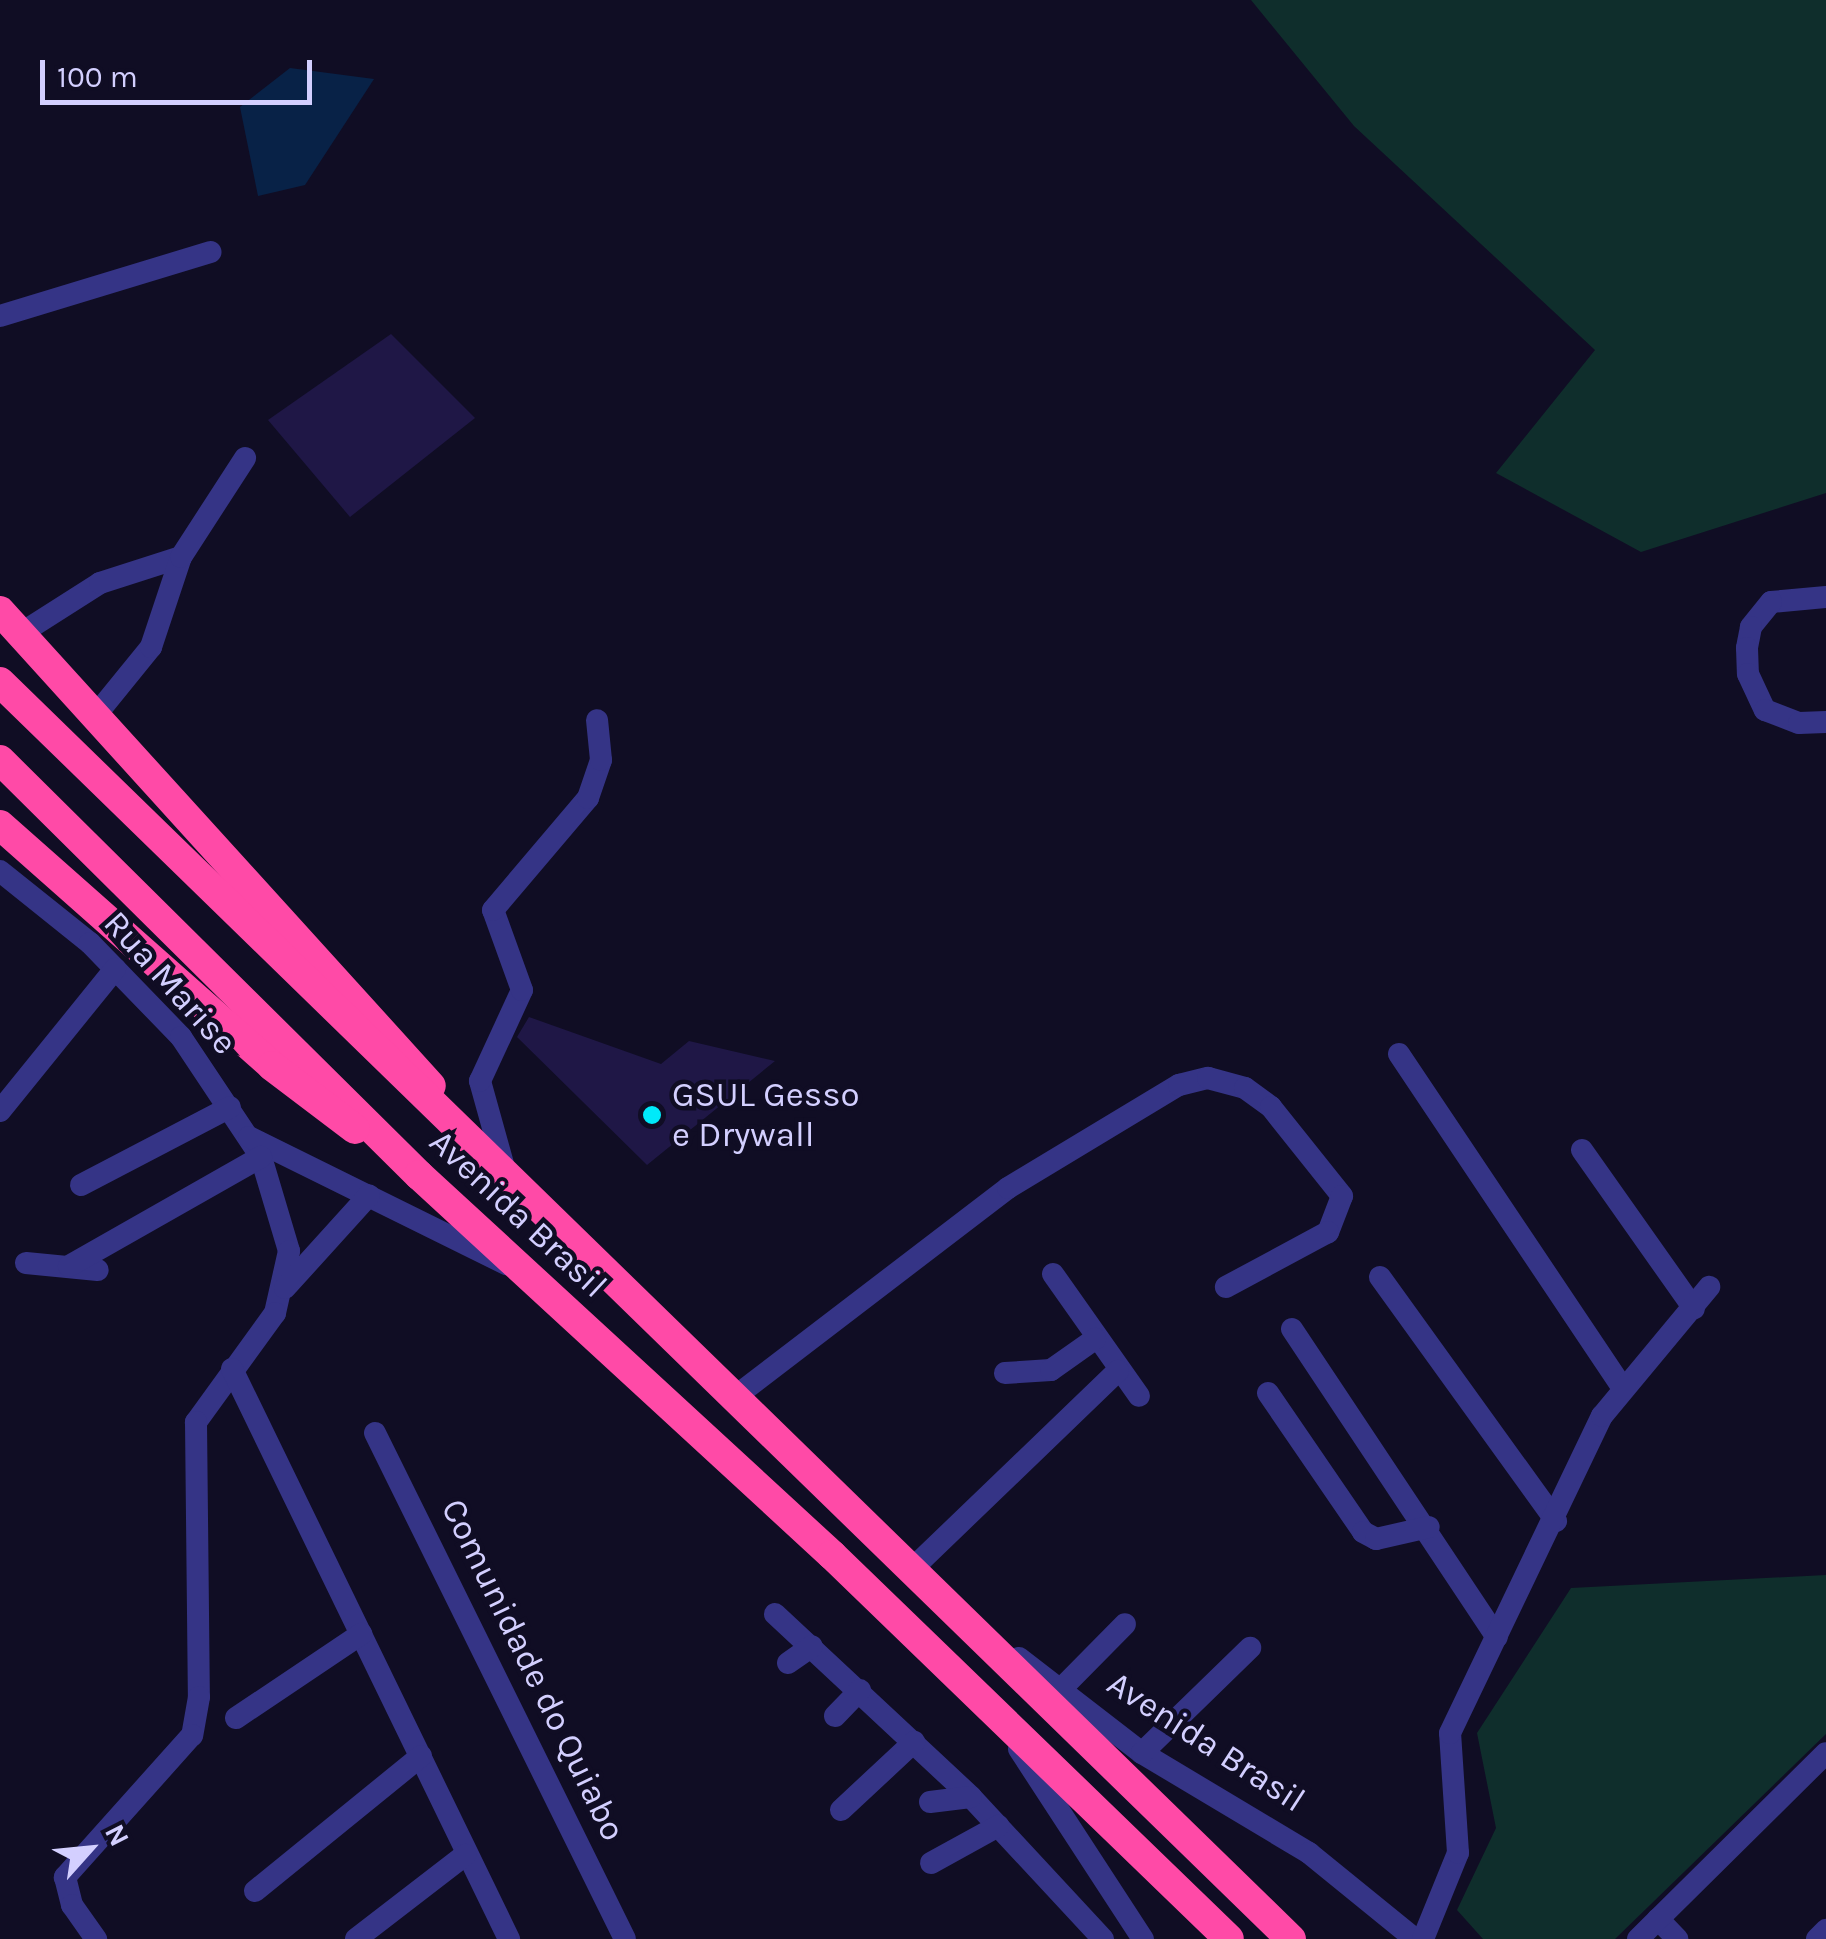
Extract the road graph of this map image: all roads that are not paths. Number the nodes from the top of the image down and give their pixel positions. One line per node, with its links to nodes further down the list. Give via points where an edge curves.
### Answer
1 (211, 252): 2 (street)
2 (0, 316)
3 (245, 458): 4 (street)
4 (181, 557): 6 (street, via 100,582); 8 (street, via 151,647)
5 (1826, 597): 10 (street, via 1771,602 1751,627 1747,648 1748,674 1766,710 1800,723)
6 (10, 622): 8 (highway)
7 (0, 682): 20 (highway, Avenida Brasil)
8 (95, 716): 20 (highway, via 395,1038)
9 (597, 720): 24 (street, via 601,760 588,798 493,910 522,990 480,1081)
10 (1826, 722)
11 (0, 760): 23 (highway, Avenida Brasil)
12 (0, 825): 15 (highway)
13 (0, 871): 14 (street, Rua Marise)
14 (115, 969): 16 (street, Rua Marise); 19 (street)
15 (206, 1006): 16 (street); 23 (highway, via 306,1094)
16 (181, 1037): 18 (street, Rua Marise)
17 (1399, 1054): 42 (street)
18 (230, 1107): 21 (street, Rua Marise); 25 (street)
19 (0, 1111)
20 (469, 1142): 24 (highway, Avenida Brasil)
21 (255, 1147): 26 (street); 28 (street); 34 (street, Rua Marise, via 286,1220)
22 (1582, 1150): 36 (street)
23 (419, 1174): 30 (highway, Avenida Brasil)
24 (508, 1184): 45 (highway, Avenida Brasil)
25 (80, 1185)
26 (369, 1195): 30 (street); 34 (street)
27 (26, 1263): 28 (street)
28 (69, 1266): 29 (street)
29 (98, 1270)
30 (527, 1274): 60 (highway, Avenida Brasil)
31 (1053, 1274): 38 (street)
32 (1380, 1278): 47 (street)
33 (1710, 1287): 36 (street)
34 (285, 1288): 39 (street)
35 (1226, 1288): 45 (street, via 1328,1232 1342,1196 1271,1107 1246,1088 1208,1078 1179,1085 1008,1188)
36 (1694, 1309): 42 (street)
37 (1292, 1330): 48 (street)
38 (1095, 1339): 40 (street); 41 (street, via 1052,1370)
39 (232, 1369): 53 (street); 76 (street, via 196,1422 198,1716 182,1751 65,1877 72,1906)
40 (1118, 1371): 44 (street); 49 (street)
41 (1005, 1373)
42 (1622, 1387): 47 (street)
43 (1268, 1393): 48 (street, via 1363,1532 1390,1538)
44 (1140, 1396)
45 (732, 1398): 49 (highway, Avenida Brasil)
46 (375, 1434): 79 (street, Comunidade do Quiabo)
47 (1556, 1521): 54 (street)
48 (1429, 1527): 54 (street)
49 (912, 1569): 50 (highway, Avenida Brasil)
50 (953, 1609): 58 (street, Avenida Brasil); 83 (highway, Avenida Brasil)
51 (775, 1614): 55 (street)
52 (1125, 1624): 58 (street)
53 (361, 1634): 62 (street); 66 (street)
54 (1497, 1637): 85 (street, via 1450,1733 1458,1853)
55 (812, 1646): 57 (street); 59 (street)
56 (1250, 1648): 64 (street)
57 (788, 1663)
58 (1061, 1689): 64 (street, Avenida Brasil)
59 (860, 1690): 61 (street); 63 (street)
60 (996, 1712): 81 (street, Avenida Brasil); 82 (highway, Avenida Brasil)
61 (836, 1716)
62 (236, 1718)
63 (914, 1742): 67 (street); 69 (street)
64 (1142, 1752): 84 (street, Avenida Brasil, via 1309,1853)
65 (1826, 1753): 74 (street)
66 (421, 1756): 71 (street); 73 (street)
67 (971, 1797): 68 (street); 70 (street)
68 (930, 1802)
69 (841, 1810)
70 (998, 1826): 72 (street); 80 (street)
71 (465, 1855): 77 (street); 78 (street)
72 (930, 1863)
73 (256, 1891)
74 (1658, 1919): 86 (street); 87 (street)
75 (1826, 1930): 88 (street)
76 (96, 1939)
77 (356, 1939)
78 (509, 1939)
79 (625, 1939)
80 (1102, 1939)
81 (1143, 1939)
82 (1229, 1939)
83 (1292, 1939)
84 (1415, 1939)
85 (1423, 1939)
86 (1638, 1939)
87 (1678, 1939)
88 (1817, 1939)

